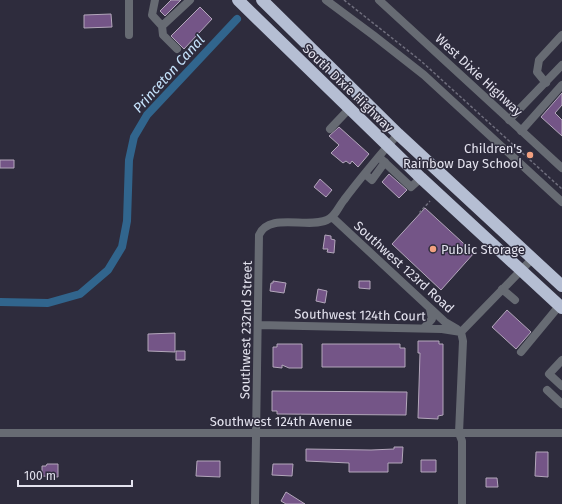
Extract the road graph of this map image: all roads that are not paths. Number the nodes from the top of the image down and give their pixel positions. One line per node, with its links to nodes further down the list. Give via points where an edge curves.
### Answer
1 (129, 0): 10 (street)
2 (155, 0): 9 (street, via 152,15)
3 (190, 0): 9 (street)
4 (238, 0): 17 (highway, South Dixie Highway)
5 (249, 0): 12 (highway, via 277,29)
6 (262, 0): 12 (highway, South Dixie Highway)
7 (326, 0): 28 (street, via 415,68)
8 (379, 0): 18 (street, West Dixie Highway)
9 (162, 26): 13 (street, via 163,34)
10 (129, 35)
11 (562, 35): 15 (street, via 539,60 537,72)
12 (299, 36): 21 (highway, South Dixie Highway)
13 (177, 49)
14 (562, 65): 15 (street)
15 (546, 83): 18 (street)
16 (562, 85): 20 (street)
17 (349, 109): 19 (street); 22 (highway, South Dixie Highway)
18 (509, 120): 20 (street, West Dixie Highway)
19 (330, 129)
20 (521, 131): 25 (street, West Dixie Highway)
21 (398, 134): 22 (street); 30 (highway, South Dixie Highway)
22 (387, 146): 23 (street); 24 (highway, South Dixie Highway)
23 (382, 160): 26 (street); 29 (street, via 365,174)
24 (405, 163): 26 (street); 27 (highway, South Dixie Highway)
25 (562, 168)
26 (397, 174): 27 (street, via 411,187)
27 (421, 178): 31 (highway, South Dixie Highway)
28 (562, 202)
29 (332, 217): 36 (street, Southwest 123rd Road); 37 (street, Southwest 232nd Street, via 313,223 276,223 262,229 259,239)
30 (532, 259): 31 (street); 32 (highway, South Dixie Highway)
31 (521, 270): 33 (street); 35 (highway, South Dixie Highway)
32 (562, 286)
33 (502, 289): 34 (street); 39 (street)
34 (515, 300)
35 (561, 307): 40 (street, via 541,325)
36 (430, 309): 38 (street, via 432,319); 39 (street, Southwest 123rd Road)
37 (258, 325): 38 (street, Southwest 124th Court); 46 (street, Southwest 232nd Street)
38 (424, 328): 39 (street, Southwest 124th Court)
39 (461, 332): 47 (street, via 463,341)
40 (521, 352)
41 (562, 360): 42 (street, via 549,374)
42 (562, 386)
43 (547, 390): 44 (street)
44 (562, 404)
45 (0, 433): 46 (street, Southwest 124th Avenue)
46 (256, 433): 47 (street, Southwest 124th Avenue); 49 (street, Southwest 232nd Street)
47 (459, 433): 48 (street, Southwest 124th Avenue); 50 (street, via 462,441)
48 (562, 433)
49 (256, 504)
50 (462, 504)

